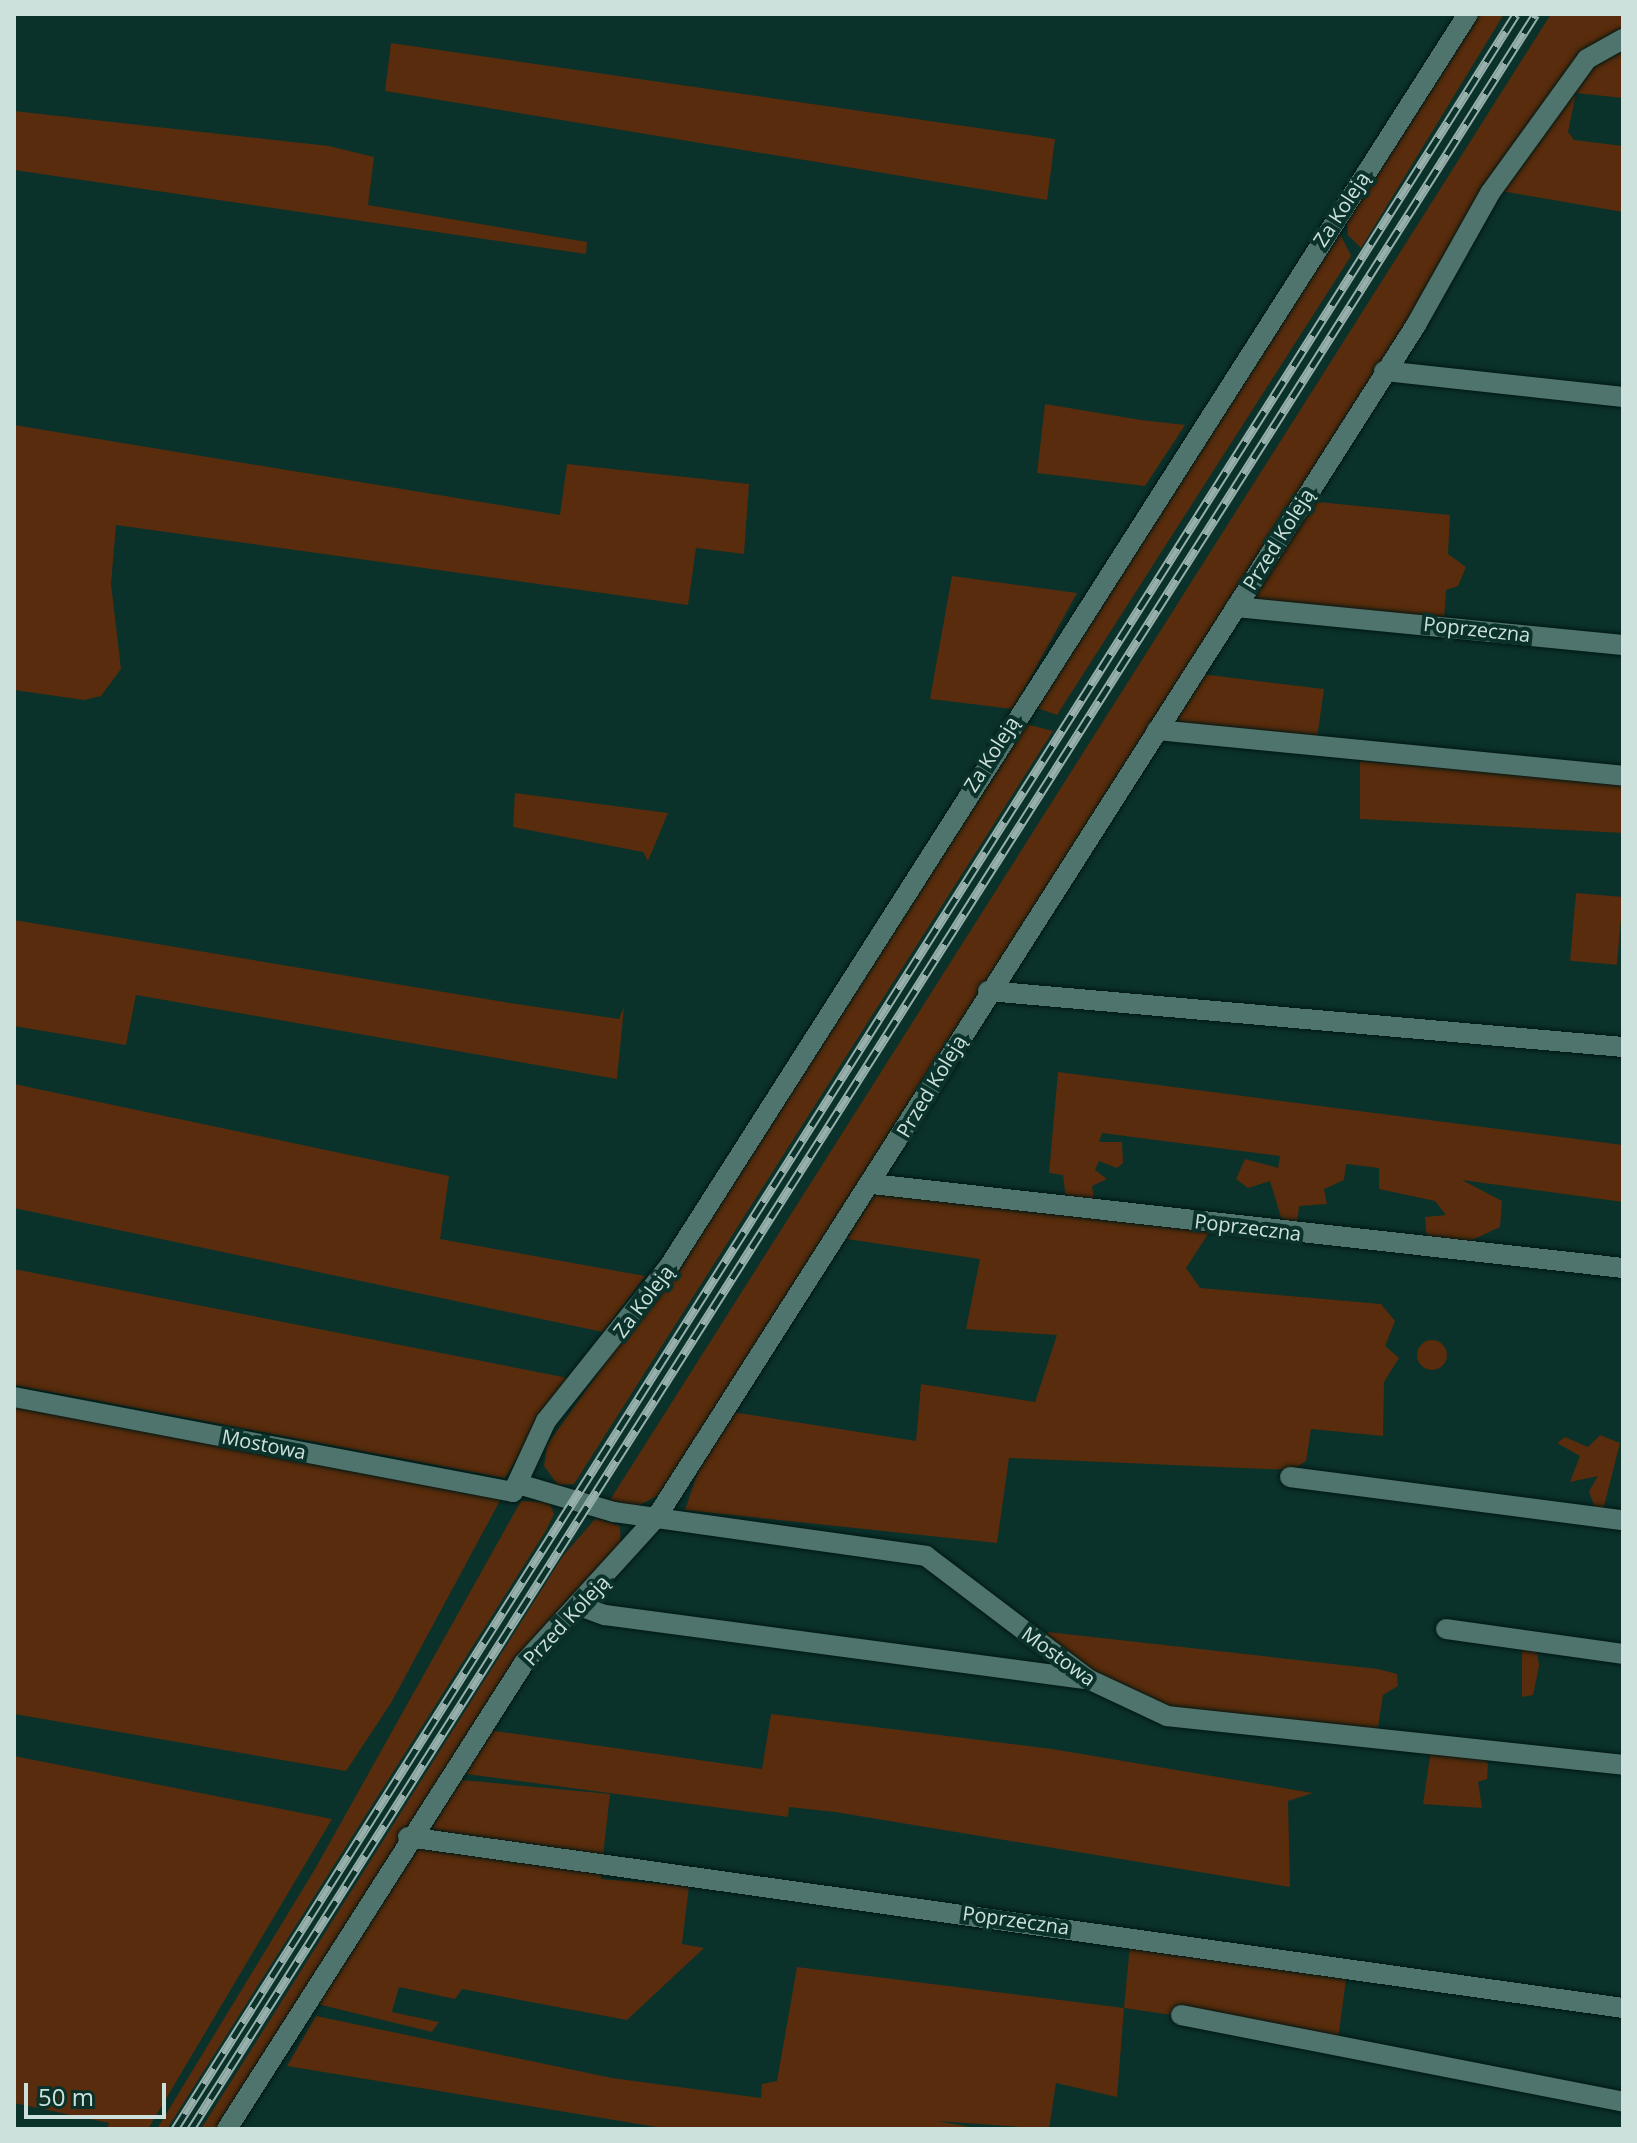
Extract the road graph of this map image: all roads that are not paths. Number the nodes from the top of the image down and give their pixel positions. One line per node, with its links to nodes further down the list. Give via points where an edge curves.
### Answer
1 (1461, 15): 15 (street, Za Koleją, via 670,1265 546,1421)
2 (1623, 39): 3 (street, Przed Koleją, via 1587,59 1560,95 1490,193)
3 (1384, 371): 4 (street); 5 (street, Przed Koleją)
4 (1623, 397)
5 (1236, 607): 6 (street, Poprzeczna); 7 (street, Przed Koleją)
6 (1623, 645)
7 (1157, 730): 8 (street); 9 (street, Przed Koleją)
8 (1623, 776)
9 (988, 991): 10 (street); 11 (street, Przed Koleją)
10 (1623, 1047)
11 (872, 1184): 12 (street, Poprzeczna); 16 (street, Przed Koleją)
12 (1623, 1268)
13 (14, 1397): 15 (street, Mostowa)
14 (1290, 1477): 17 (street)
15 (516, 1488): 16 (street, Mostowa)
16 (656, 1518): 18 (street, Przed Koleją); 21 (street, Mostowa, via 926,1556)
17 (1623, 1520)
18 (577, 1605): 21 (street, via 605,1615); 23 (street, Przed Koleją, via 524,1663)
19 (1446, 1629): 20 (street)
20 (1623, 1654)
21 (1088, 1679): 22 (street, Mostowa, via 1167,1716)
22 (1623, 1765)
23 (408, 1837): 24 (street, Poprzeczna); 27 (street, Przed Koleją)
24 (1623, 2008)
25 (1181, 2015): 26 (street)
26 (1623, 2102)
27 (227, 2129)

